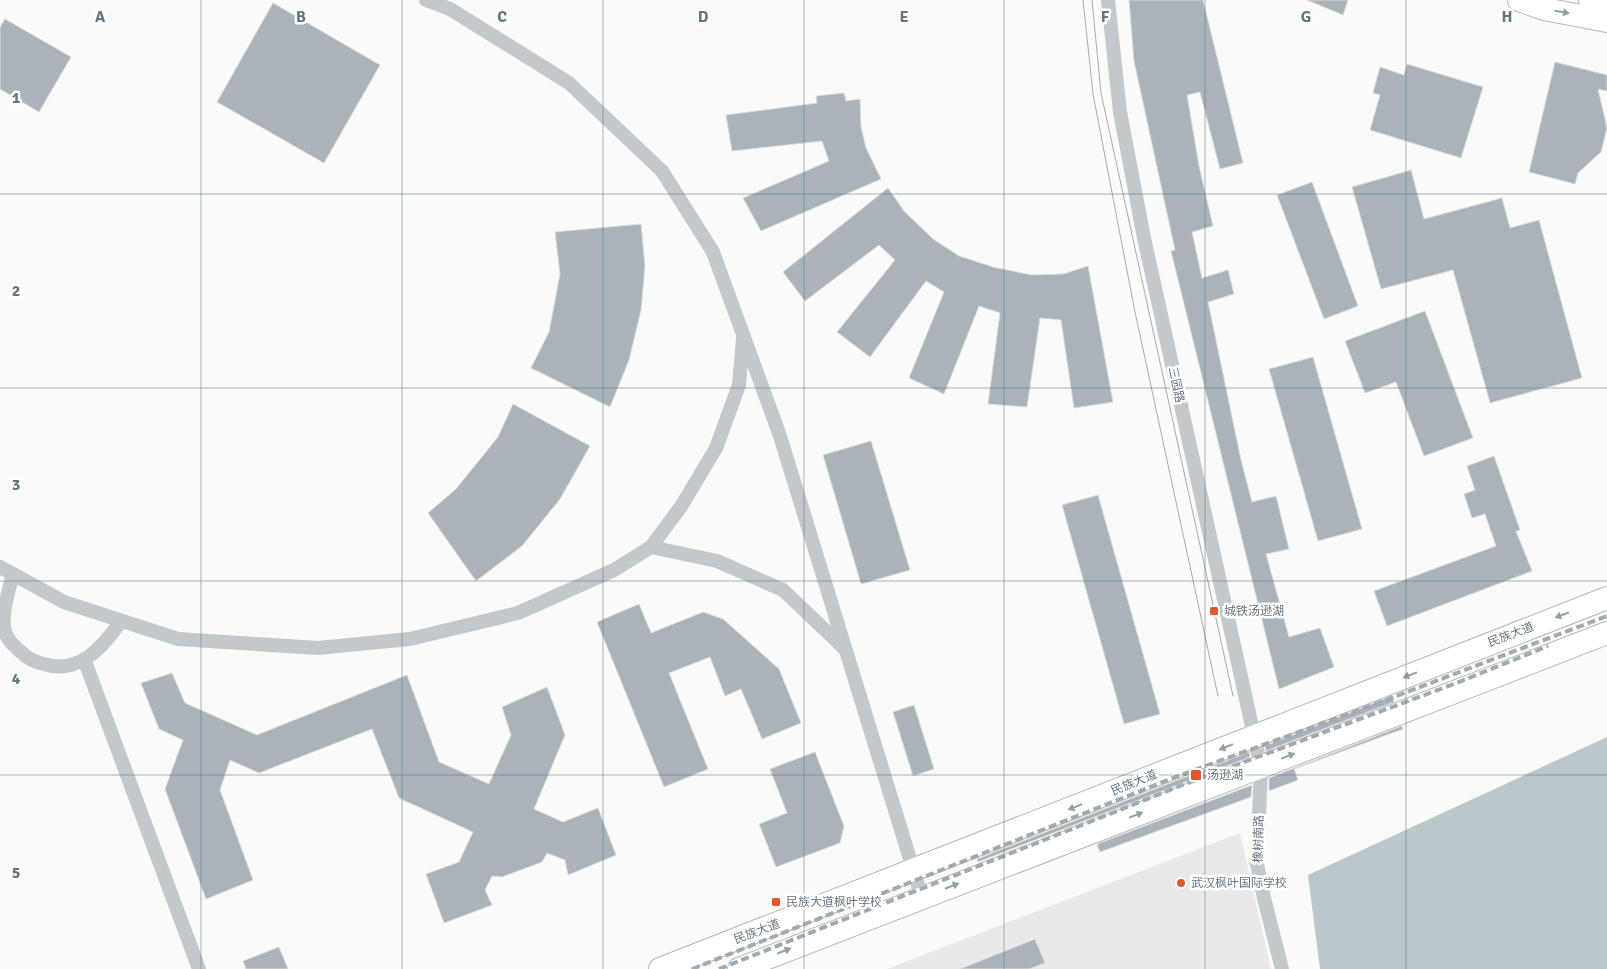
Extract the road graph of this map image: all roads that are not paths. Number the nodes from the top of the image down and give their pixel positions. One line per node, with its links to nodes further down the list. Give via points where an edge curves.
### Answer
1 (426, 0): 7 (street, via 450,9 569,83 662,171 713,252)
2 (1108, 0): 17 (street, 三园路, via 1120,112 1144,238)
3 (1519, 0): 6 (main road, one-way to 6, via 1544,9)
4 (1590, 0): 5 (main road)
5 (1607, 3)
6 (1607, 21)
7 (743, 335): 8 (street, via 739,385 716,448 682,505); 15 (street, via 780,436)
8 (651, 547): 12 (street, via 614,570 518,613 410,639 318,648 178,639); 15 (street, via 717,560 783,590)
9 (0, 567): 10 (street)
10 (13, 574): 12 (street, via 64,602); 14 (street)
11 (1607, 598): 17 (main road, 民族大道, one-way to 17)
12 (121, 621): 16 (street, via 98,649)
13 (1607, 633): 18 (main road, one-way to 13)
14 (4, 642): 16 (street, via 30,660 51,666 70,666)
15 (846, 651): 19 (street)
16 (84, 659): 21 (street)
17 (1254, 736): 18 (street, 三园路); 19 (main road, 民族大道, one-way to 19)
18 (1260, 767): 20 (main road, one-way to 18); 24 (street, 橡树南路, via 1257,864)
19 (914, 870): 20 (street); 22 (main road, 民族大道)
20 (922, 898): 23 (main road, one-way to 20)
21 (199, 969)
22 (660, 969)
23 (739, 969)
24 (1282, 969)

